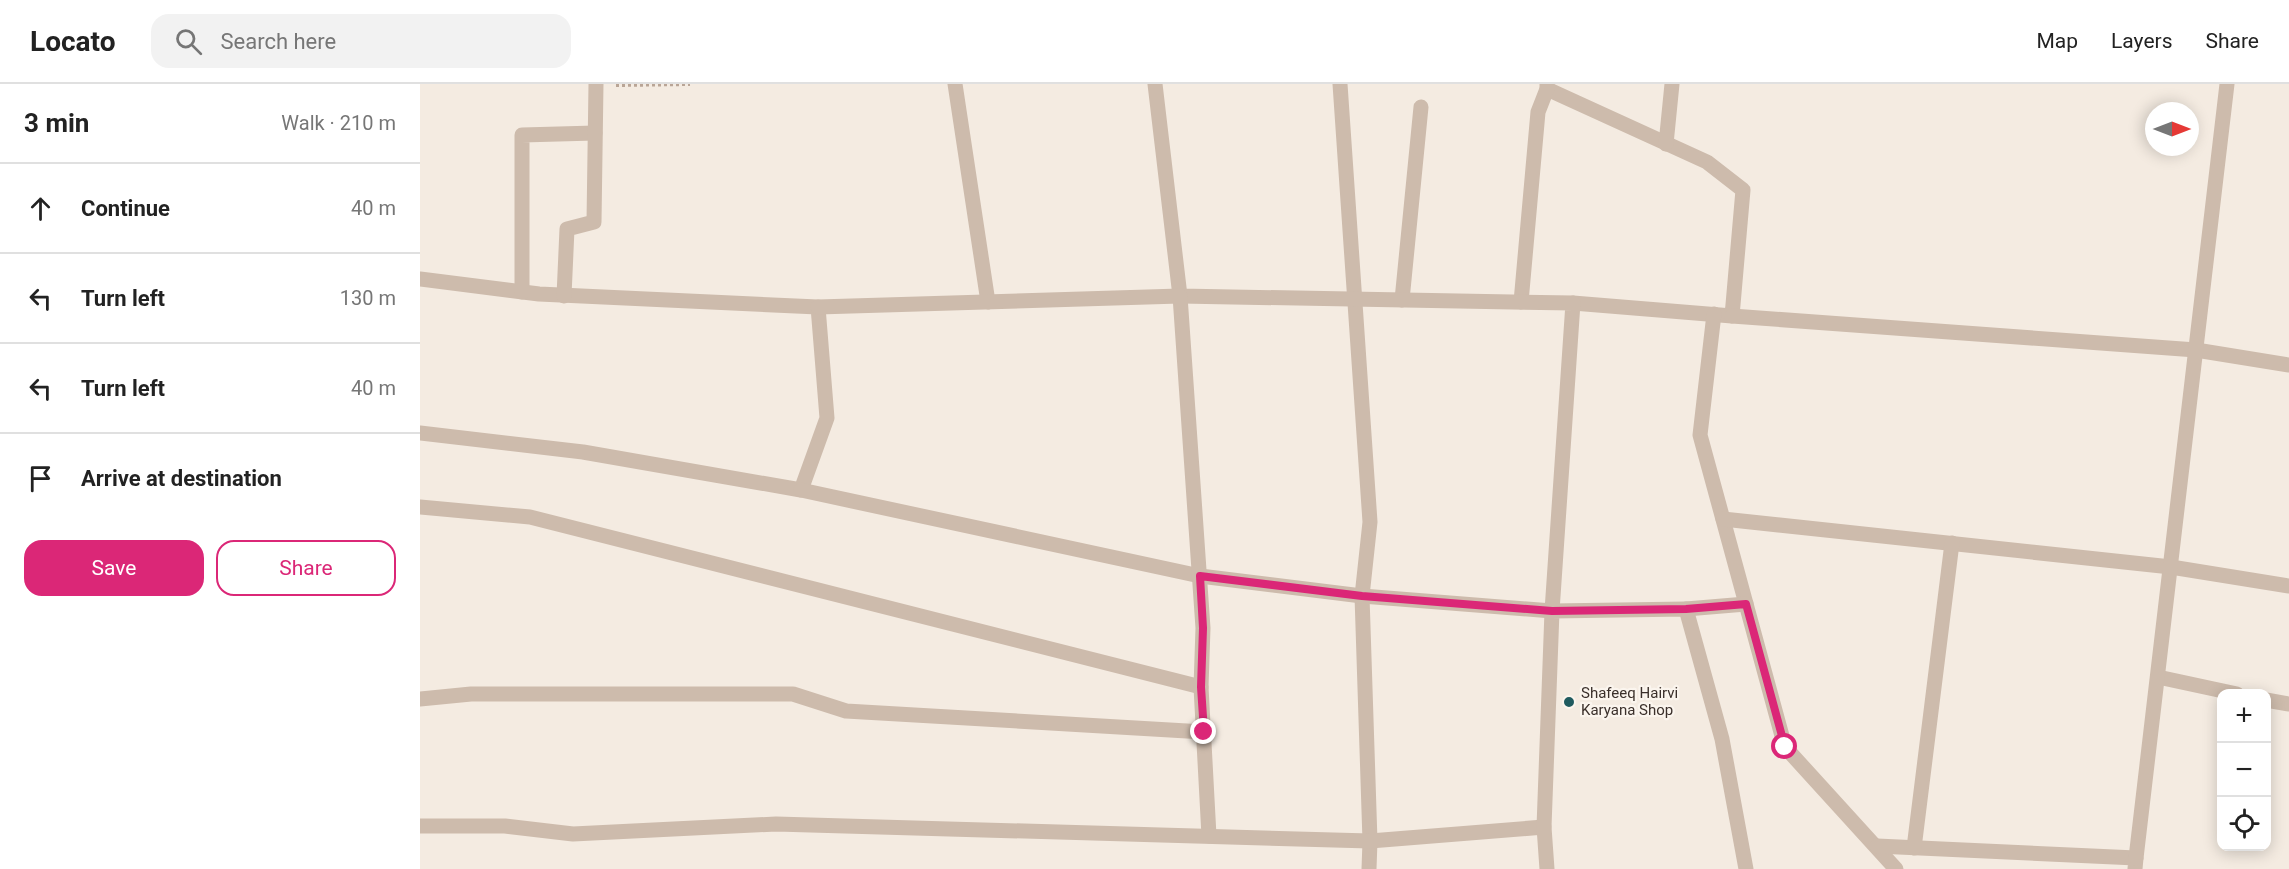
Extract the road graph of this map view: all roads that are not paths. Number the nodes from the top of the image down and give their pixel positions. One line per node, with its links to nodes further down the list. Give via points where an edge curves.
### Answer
1 (955, 84): 17 (street)
2 (1155, 84): 14 (street)
3 (1340, 84): 15 (street)
4 (1672, 84): 10 (street)
5 (2227, 84): 23 (street)
6 (596, 85): 9 (street)
7 (1547, 87): 10 (street); 18 (street, via 1538,112)
8 (1421, 107): 16 (street)
9 (595, 133): 12 (street, via 522,135); 13 (street, via 594,222 567,229)
10 (1666, 144): 22 (street, via 1707,162 1743,190)
11 (420, 279): 12 (street)
12 (522, 292): 13 (street)
13 (564, 296): 20 (street)
14 (1180, 296): 15 (street); 17 (street); 31 (street)
15 (1356, 299): 16 (street); 33 (street, via 1370,522)
16 (1402, 300): 18 (street)
17 (988, 302): 20 (street)
18 (1521, 302): 19 (street)
19 (1573, 303): 21 (street); 36 (street)
20 (818, 307): 26 (street, via 827,418)
21 (1714, 314): 22 (street); 28 (street, via 1700,435)
22 (1732, 316): 23 (street)
23 (2196, 350): 24 (street); 30 (street)
24 (2289, 364)
25 (420, 433): 26 (street, via 583,452)
26 (801, 490): 31 (street)
27 (420, 507): 38 (street, via 530,518)
28 (1723, 519): 29 (street); 34 (street)
29 (1952, 543): 30 (street); 49 (street)
30 (2170, 567): 32 (street); 37 (street)
31 (1200, 576): 33 (street); 38 (street)
32 (2289, 586)
33 (1362, 596): 36 (street); 47 (street)
34 (1746, 604): 35 (street); 48 (street, via 1785,747)
35 (1686, 609): 36 (street); 54 (street, via 1722,739)
36 (1552, 611): 45 (street)
37 (2158, 677): 39 (street); 51 (street)
38 (1201, 687): 43 (street)
39 (2217, 689)
40 (420, 699): 43 (street, via 471,694 793,694 846,711)
41 (2271, 701): 42 (street)
42 (2289, 704)
43 (1204, 732): 46 (street)
44 (420, 826): 46 (street, via 505,826 573,834 776,824)
45 (1544, 827): 47 (street); 53 (street)
46 (1209, 836): 47 (street)
47 (1370, 841): 52 (street)
48 (1876, 846): 49 (street); 55 (street)
49 (1914, 848): 50 (street)
50 (2049, 861): 51 (street)
51 (2136, 863)
52 (1369, 869)
53 (1547, 869)
54 (1746, 869)
55 (1896, 869)

